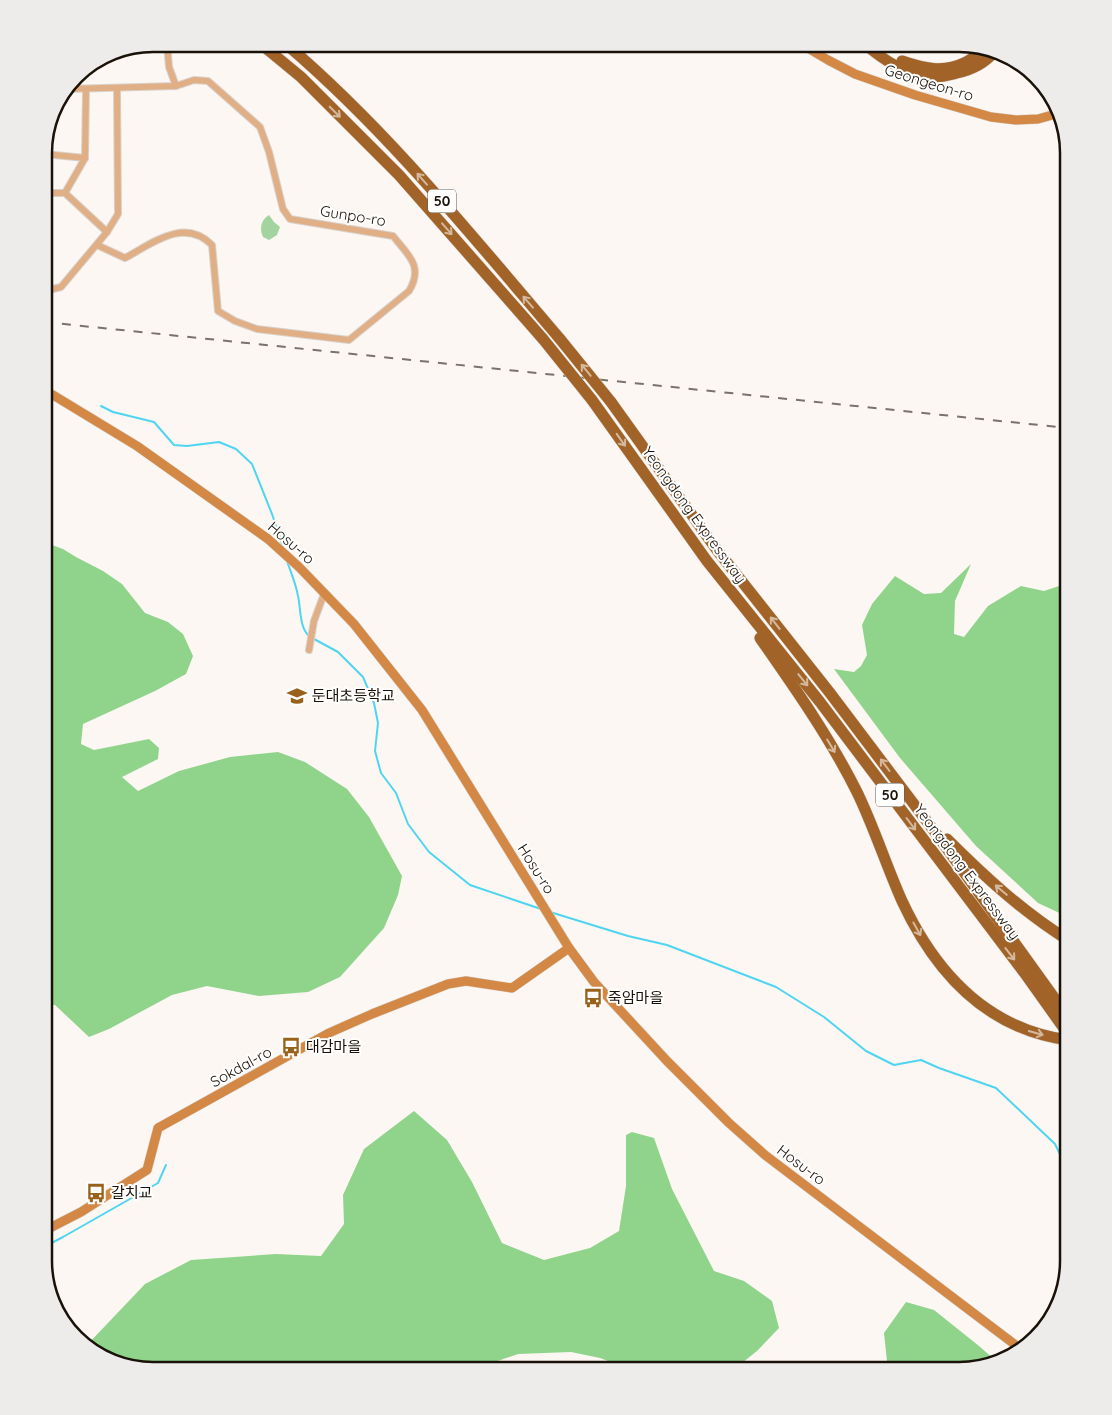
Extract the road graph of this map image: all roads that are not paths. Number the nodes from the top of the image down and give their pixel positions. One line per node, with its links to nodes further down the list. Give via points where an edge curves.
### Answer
1 (168, 52): 9 (street, via 169,67)
2 (271, 52): 22 (highway, Yeongdong Expressway / 50, one-way to 22, bridge, via 301,77 400,175 543,339 592,400)
3 (296, 52): 25 (highway, Yeongdong Expressway / 50, one-way to 3, bridge, via 717,550 611,402 560,339 412,167)
4 (816, 53): 13 (street, Geongeon-ro, via 855,74 991,117 1016,120)
5 (878, 53): 8 (highway, via 898,67 932,77 968,70)
6 (891, 53): 7 (highway, via 920,68 934,69 964,63)
7 (978, 54)
8 (989, 57)
9 (176, 86): 10 (street); 19 (street, Gunpo-ro, via 194,80 208,81 260,127 284,209 290,219 393,236 413,262 416,272 413,284 409,291 349,340 257,329 235,322 218,311 212,246 205,238 181,232 125,258)
10 (118, 88): 12 (street); 18 (street, via 118,214)
11 (76, 89): 12 (street)
12 (86, 89): 15 (street)
13 (1052, 115)
14 (53, 155): 15 (street)
15 (85, 158): 17 (street)
16 (53, 193): 17 (street)
17 (65, 193): 18 (street)
18 (107, 232): 19 (street)
19 (97, 244): 20 (street, via 61,287)
20 (53, 288)
21 (53, 395): 23 (street, Hosu-ro, via 137,446 268,539)
22 (707, 561): 29 (highway, Yeongdong Expressway / 50, one-way to 29, via 820,702); 30 (highway, one-way to 30, via 835,753 868,816 916,928 932,954 951,978 990,1011 1019,1027)
23 (324, 594): 24 (street, via 314,621); 27 (street, Hosu-ro, via 354,624 422,710)
24 (309, 650)
25 (921, 813): 26 (highway, one-way to 25, via 992,882); 28 (highway, Yeongdong Expressway / 50)
26 (1060, 934)
27 (569, 948): 31 (street, Sokdal-ro, via 512,988 466,981 448,984 372,1014 309,1044 158,1128 147,1170); 32 (street, Hosu-ro, via 594,982 729,1123 765,1155)
28 (1060, 1006)
29 (1060, 1023)
30 (1060, 1038)
31 (52, 1228)
32 (1016, 1345)

